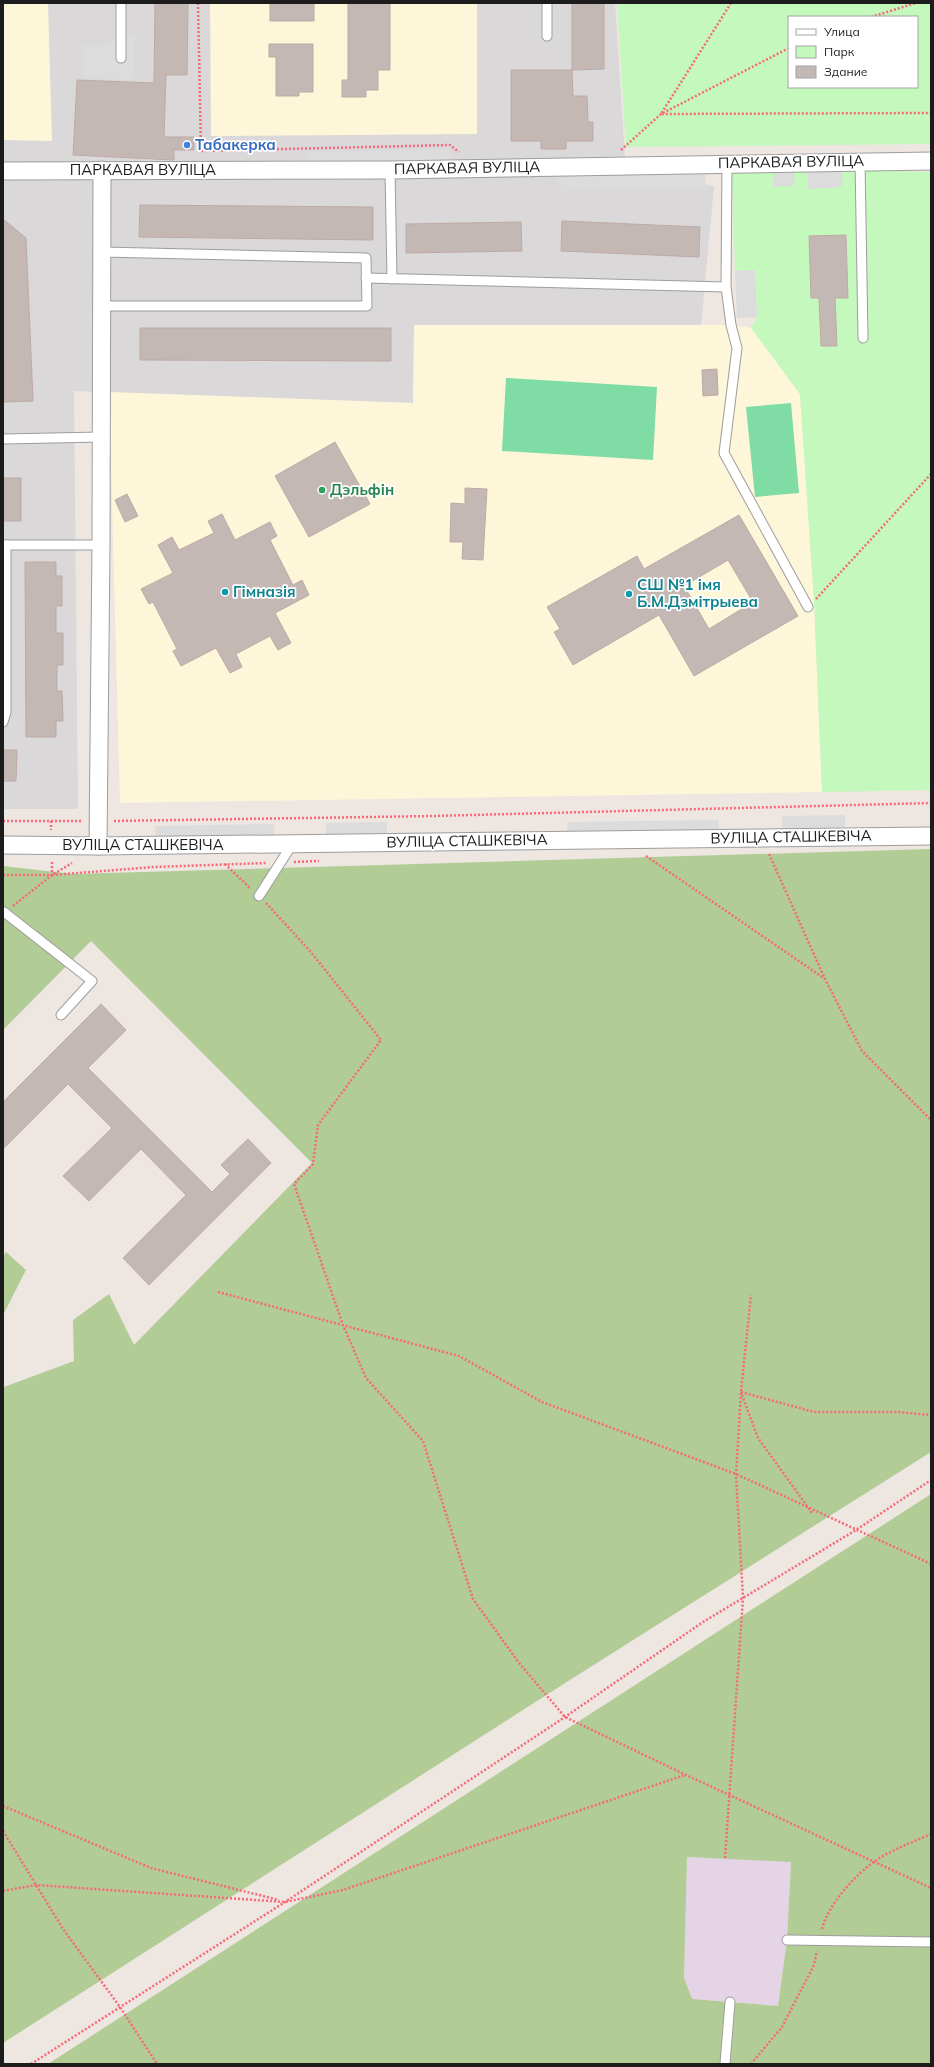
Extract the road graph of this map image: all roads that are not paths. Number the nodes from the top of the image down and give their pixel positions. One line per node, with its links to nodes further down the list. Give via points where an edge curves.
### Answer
1 (120, 3): 4 (lane)
2 (547, 3): 3 (lane)
3 (547, 36)
4 (121, 58)
5 (860, 160): 6 (street, ПАРКАВАЯ ВУЛІЦА); 7 (street, ПАРКАВАЯ ВУЛІЦА); 16 (lane)
6 (931, 161)
7 (727, 164): 9 (street, ПАРКАВАЯ ВУЛІЦА); 14 (lane)
8 (102, 170): 9 (street, ПАРКАВАЯ ВУЛІЦА); 10 (street, ПАРКАВАЯ ВУЛІЦА); 11 (street)
9 (390, 170): 13 (lane)
10 (3, 171)
11 (102, 252): 12 (lane, via 366,258); 15 (street)
12 (366, 278): 13 (lane); 15 (lane, via 367,306)
13 (392, 279): 14 (lane)
14 (726, 288): 21 (lane, via 737,348 724,453)
15 (102, 306): 17 (street)
16 (863, 338)
17 (102, 436): 18 (lane); 20 (street)
18 (3, 439)
19 (4, 545): 20 (lane); 22 (lane, via 6,712)
20 (101, 545): 26 (street)
21 (808, 607)
22 (3, 722)
23 (931, 836): 24 (street, ВУЛІЦА СТАШКЕВІЧА)
24 (293, 843): 26 (street, ВУЛІЦА СТАШКЕВІЧА); 27 (lane)
25 (3, 844): 26 (street, ВУЛІЦА СТАШКЕВІЧА)
26 (98, 846)
27 (259, 896)
28 (4, 912): 29 (lane, via 92,980)
29 (61, 1015)
30 (787, 1940): 31 (lane)
31 (931, 1942)
32 (730, 2002): 33 (lane)
33 (725, 2064)

